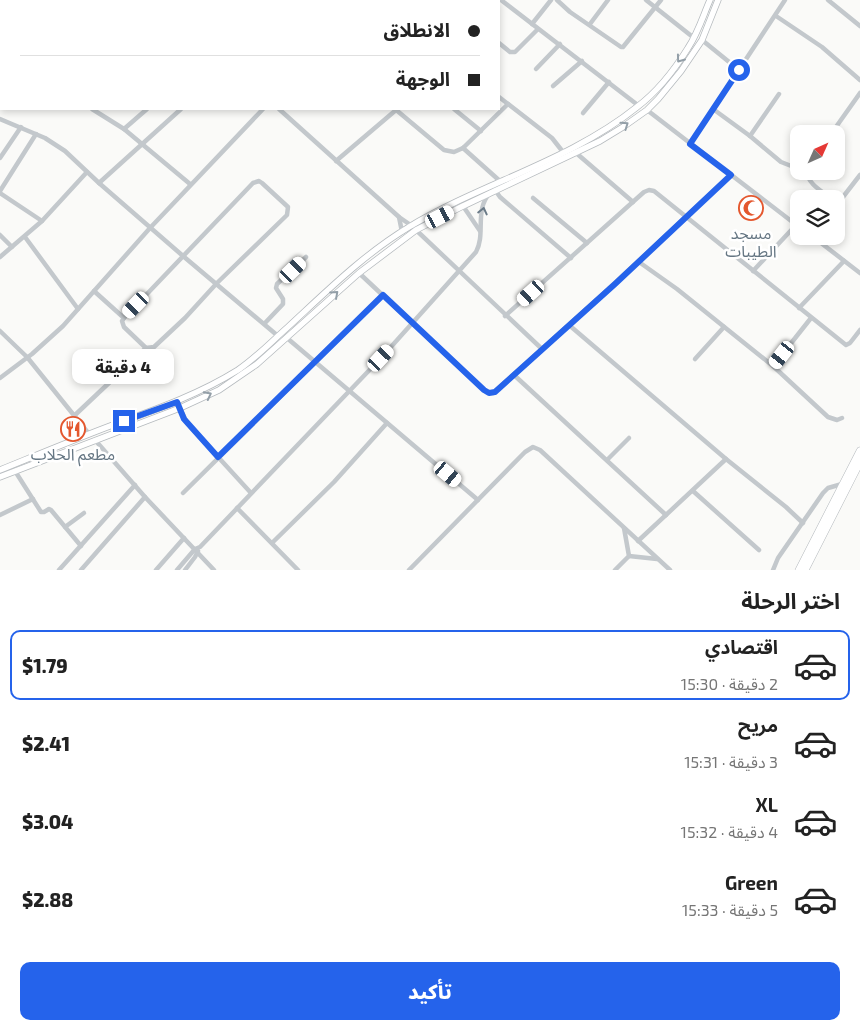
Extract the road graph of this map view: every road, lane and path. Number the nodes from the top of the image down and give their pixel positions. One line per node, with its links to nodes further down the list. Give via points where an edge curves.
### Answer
1 (501, 0): 13 (street)
2 (551, 0): 13 (street)
3 (557, 0): 14 (street)
4 (608, 0): 14 (street)
5 (646, 0): 11 (street)
6 (661, 0): 11 (street)
7 (710, 0): 17 (main road)
8 (718, 0): 18 (main road)
9 (785, 0): 12 (street)
10 (828, 0): 15 (street)
11 (656, 8): 14 (street, via 623,47 617,46); 17 (street)
12 (776, 16): 23 (street); 24 (street)
13 (532, 24): 16 (street)
14 (590, 24)
15 (860, 26)
16 (538, 29): 19 (street, via 515,52); 20 (street)
17 (694, 38): 31 (main road, one-way to 31, via 663,82)
18 (702, 40): 23 (street); 41 (main road, via 666,90)
19 (500, 44)
20 (560, 44): 21 (street); 22 (street)
21 (582, 61): 25 (street); 26 (street)
22 (536, 69)
23 (739, 70): 32 (street)
24 (860, 80)
25 (609, 82): 31 (street); 42 (street)
26 (553, 86)
27 (860, 93): 44 (street)
28 (779, 94): 49 (street)
29 (500, 98): 30 (street)
30 (508, 104): 47 (street); 53 (street, via 552,138)
31 (639, 106): 53 (main road, via 604,131)
32 (713, 109): 49 (street); 51 (street)
33 (94, 110): 46 (street)
34 (146, 110): 46 (street)
35 (180, 110): 50 (street)
36 (262, 110): 64 (street)
37 (280, 110): 56 (street)
38 (394, 110): 56 (street)
39 (396, 110): 52 (street, via 444,150 454,152)
40 (455, 110): 47 (street)
41 (646, 110): 51 (street); 54 (main road, one-way to 41, via 611,134)
42 (583, 113)
43 (0, 119): 45 (street)
44 (837, 125)
45 (21, 127): 48 (street); 55 (street)
46 (124, 129): 50 (street)
47 (481, 131): 52 (street)
48 (36, 134): 58 (street, via 56,144); 67 (street)
49 (750, 136): 57 (street, via 781,162)
50 (142, 143): 63 (street); 64 (street)
51 (690, 144): 59 (street)
52 (463, 148): 62 (street)
53 (563, 152): 62 (main road)
54 (575, 152): 66 (main road); 70 (street)
55 (0, 158)
56 (336, 161): 72 (street)
57 (790, 166)
58 (87, 172): 63 (street); 74 (street)
59 (731, 175): 73 (street); 75 (street)
60 (860, 175): 68 (street)
61 (810, 180): 65 (street)
62 (501, 182): 77 (main road, via 437,211)
63 (99, 184): 76 (street)
64 (190, 184): 76 (street)
65 (821, 190)
66 (493, 191): 71 (main road); 78 (street, one-way to 66, via 483,206); 91 (street)
67 (0, 192): 74 (street)
68 (845, 194)
69 (533, 198): 83 (street)
70 (633, 202): 73 (street, via 644,192 652,190); 83 (street)
71 (463, 206): 77 (main road); 78 (street)
72 (398, 217): 77 (street); 79 (street)
73 (686, 217): 93 (street); 94 (street)
74 (42, 221): 82 (street)
75 (790, 221)
76 (150, 228): 87 (street); 99 (street)
77 (414, 228): 79 (main road); 90 (main road); 95 (street)
78 (480, 231): 95 (street, via 478,249)
79 (402, 232): 86 (main road)
80 (790, 233): 94 (street)
81 (0, 235): 85 (street)
82 (25, 237): 85 (street); 102 (street)
83 (587, 243): 91 (street)
84 (824, 245): 92 (street)
85 (12, 247): 88 (street)
86 (372, 253): 90 (main road); 112 (main road)
87 (183, 256): 98 (street); 98 (street, via 253,183 262,183 288,207 289,212); 104 (street)
88 (0, 257)
89 (306, 257): 106 (street, via 277,284 283,304)
90 (377, 258): 96 (main road)
91 (570, 258): 103 (street)
92 (844, 261): 97 (street); 101 (street)
93 (639, 262): 108 (street); 109 (street)
94 (754, 271): 101 (street)
95 (459, 272): 103 (street); 107 (street)
96 (359, 273): 100 (street); 113 (main road, one-way to 96)
97 (860, 273)
98 (217, 284): 106 (street); 114 (street, via 157,345)
99 (94, 292): 102 (street); 104 (street)
100 (383, 295): 107 (street); 118 (street)
101 (799, 308): 105 (street)
102 (78, 309): 116 (street)
103 (505, 316): 115 (street)
104 (124, 318): 114 (street, via 124,327)
105 (811, 318): 110 (street, via 846,345); 119 (street)
106 (265, 323): 112 (street)
107 (413, 324): 120 (street, via 487,392 495,392); 122 (street)
108 (569, 326): 115 (street); 135 (street)
109 (724, 327): 117 (street); 119 (street)
110 (860, 330)
111 (0, 331): 116 (street)
112 (278, 336): 123 (main road, via 239,369)
113 (287, 338): 118 (street); 124 (main road, one-way to 113, via 238,378)
114 (146, 348): 125 (street)
115 (542, 349): 120 (street)
116 (27, 357): 121 (street); 125 (street)
117 (695, 359)
118 (316, 362): 122 (street); 134 (street)
119 (773, 366): 126 (street, via 828,417)
120 (514, 375): 136 (street)
121 (0, 378)
122 (349, 390): 127 (street); 145 (street)
123 (177, 402): 124 (street); 128 (main road)
124 (180, 408): 130 (main road); 134 (street, via 187,423)
125 (75, 415): 128 (street)
126 (842, 418)
127 (388, 423): 148 (street); 158 (street)
128 (89, 434): 131 (main road)
129 (629, 438): 136 (street)
130 (95, 440): 133 (main road); 142 (street)
131 (48, 451): 133 (main road); 138 (main road)
132 (860, 451): 141 (highway)
133 (51, 457): 139 (main road)
134 (218, 457): 144 (street); 145 (street)
135 (726, 458): 143 (street); 153 (street)
136 (608, 460): 152 (street)
137 (860, 462): 176 (highway)
138 (0, 470)
139 (15, 471): 140 (main road); 147 (street)
140 (0, 477)
141 (842, 484): 153 (street, via 823,493); 175 (highway)
142 (135, 485): 146 (street); 159 (street)
143 (693, 491): 152 (street); 161 (street)
144 (183, 493)
145 (251, 493): 149 (street)
146 (146, 497): 156 (street); 165 (street)
147 (32, 499): 151 (street); 154 (street, via 41,512 50,509)
148 (478, 500): 155 (street, via 533,447); 171 (street)
149 (237, 508): 158 (street); 160 (street)
150 (84, 513): 154 (street)
151 (0, 515)
152 (666, 515): 157 (street)
153 (803, 523): 174 (street)
154 (65, 527): 159 (street)
155 (624, 528): 157 (street); 162 (street)
156 (184, 538): 160 (street); 166 (street)
157 (638, 541): 163 (street)
158 (272, 543): 170 (street)
159 (81, 546): 164 (street)
160 (197, 550): 167 (street); 168 (street); 169 (street)
161 (759, 550)
162 (629, 556): 163 (street); 172 (street)
163 (658, 559): 173 (street)
164 (59, 570)
165 (81, 570)
166 (156, 570)
167 (177, 570)
168 (185, 570)
169 (214, 570)
170 (297, 570)
171 (408, 570)
172 (615, 570)
173 (670, 570)
174 (773, 570)
175 (799, 570)
176 (805, 570)

